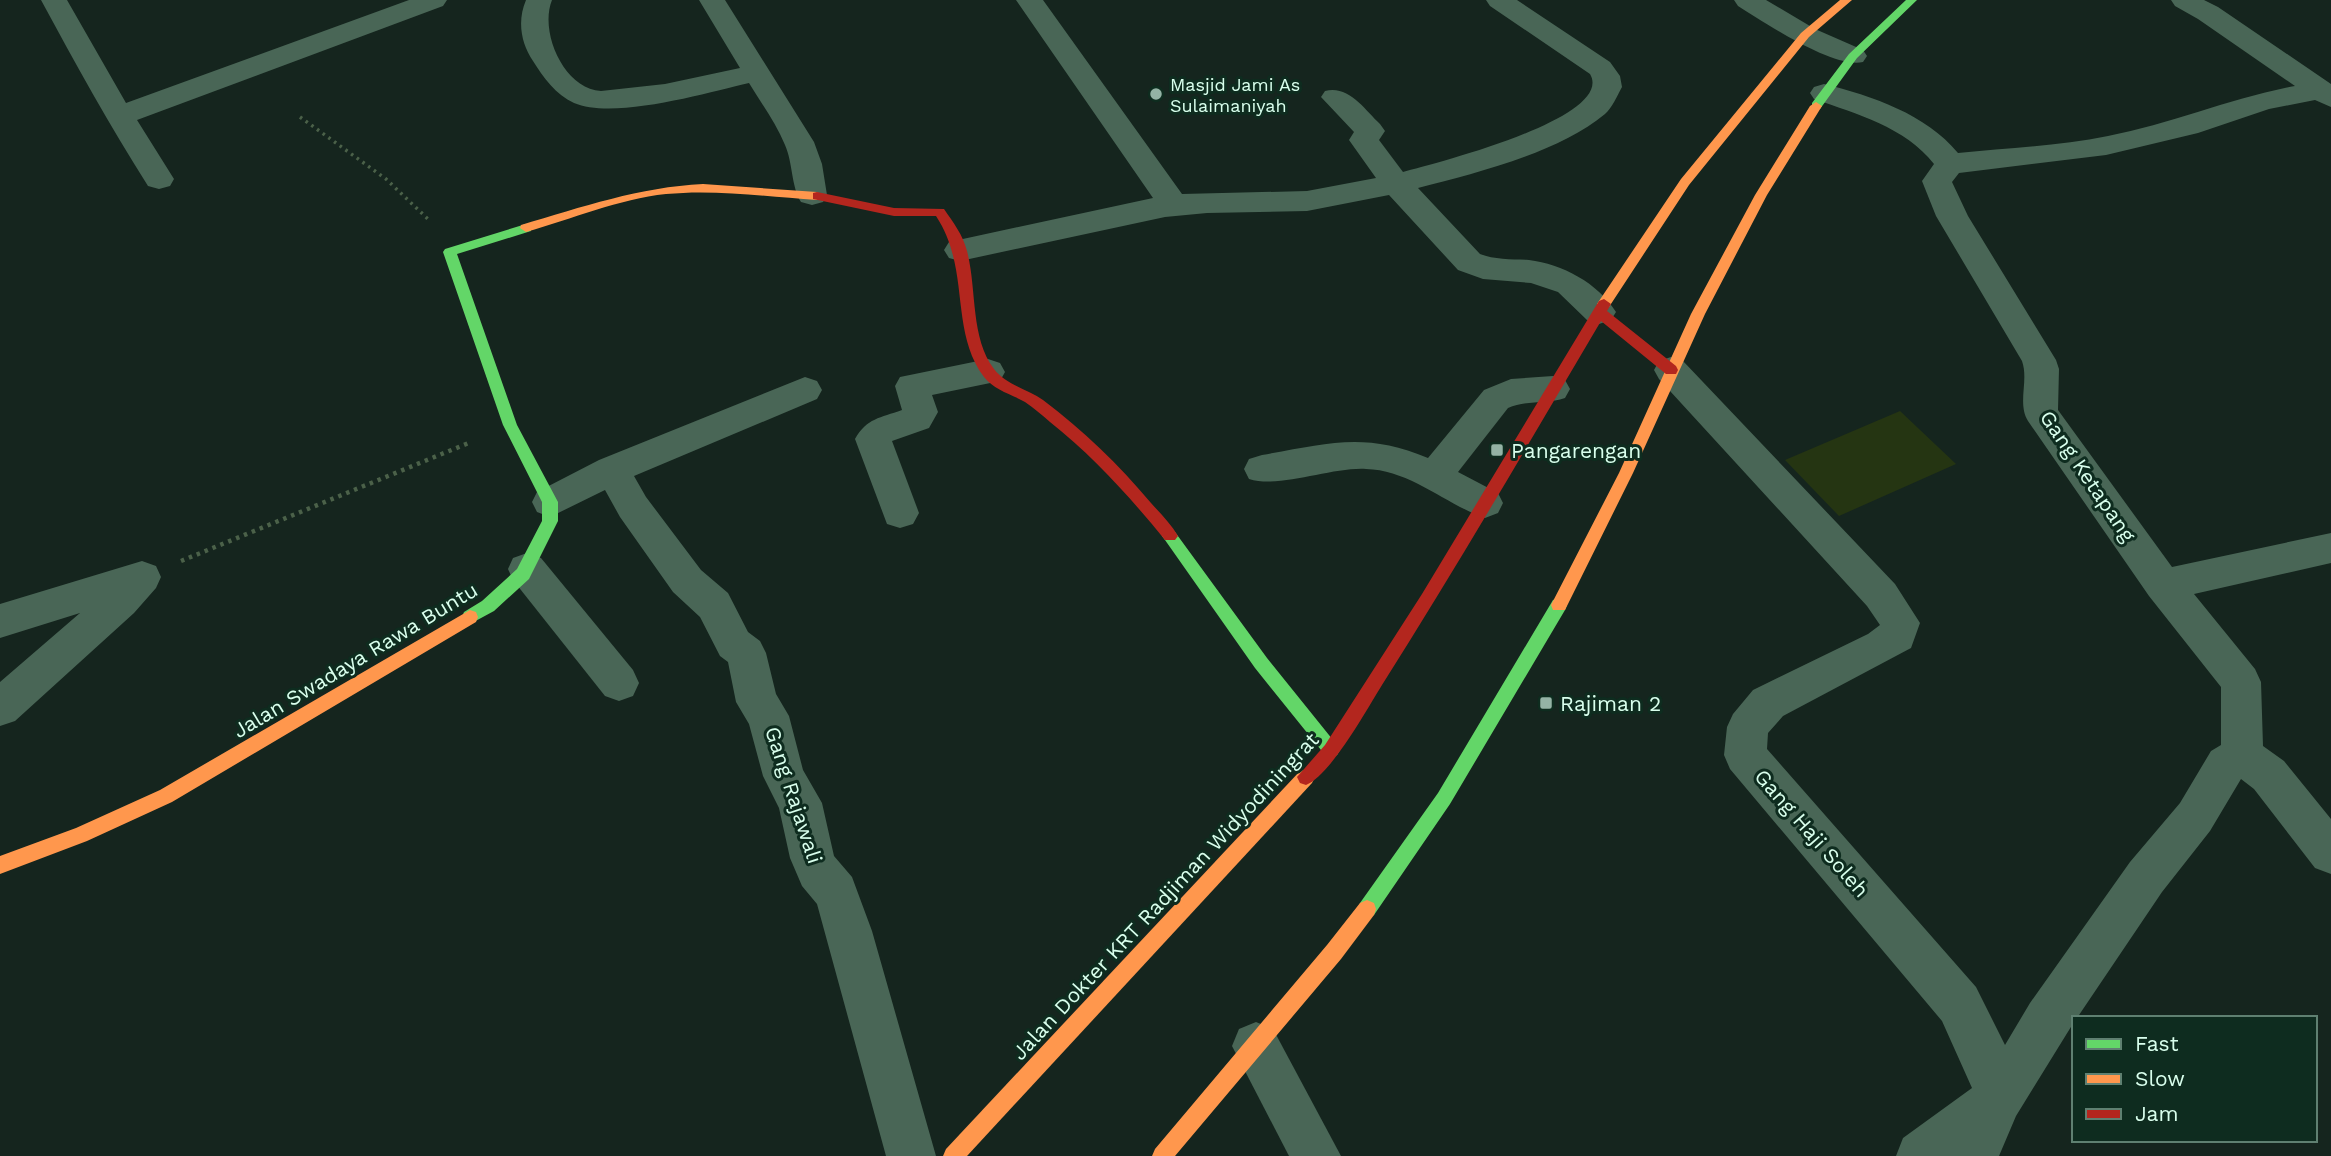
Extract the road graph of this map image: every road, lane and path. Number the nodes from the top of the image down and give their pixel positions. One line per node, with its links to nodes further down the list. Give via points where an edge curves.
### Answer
1 (54, 0): 17 (street)
2 (434, 0): 17 (street)
3 (539, 0): 13 (street, via 534,18 538,47 567,85 590,100 673,92)
4 (1029, 0): 23 (street)
5 (1499, 0): 21 (street, via 1600,68 1606,76 1606,95 1589,114 1524,145)
6 (1747, 0): 11 (street)
7 (1847, 0): 11 (main road, Jalan Dokter KRT Radjiman Widyodiningrat)
8 (1912, 0): 12 (main road)
9 (2184, 0): 15 (street)
10 (723, 2): 13 (street)
11 (1805, 35): 12 (street); 26 (main road, Jalan Dokter KRT Radjiman Widyodiningrat, via 1685,182)
12 (1853, 55): 14 (main road)
13 (756, 73): 22 (street, via 799,142)
14 (1824, 93): 19 (street, via 1886,114 1911,128); 27 (main road, via 1761,195)
15 (2326, 94): 19 (street, via 2263,101 2106,146)
16 (1335, 97): 21 (street, via 1370,131 1364,139)
17 (119, 116): 20 (street)
18 (300, 117): 25 (path, via 416,205)
19 (1950, 164): 41 (street, Gang Ketapang, via 1937,181 1952,216 2039,360 2040,412)
20 (159, 179)
21 (1396, 184): 23 (street, via 1304,202); 26 (street, via 1469,262 1483,268 1533,272 1569,285)
22 (812, 195): 24 (main road, via 894,212 940,212 950,223); 25 (main road, via 665,190 622,198)
23 (1174, 205): 24 (street)
24 (960, 250): 28 (main road, via 977,353)
25 (450, 252): 31 (main road)
26 (1600, 312): 27 (main road); 29 (main road, Jalan Dokter KRT Radjiman Widyodiningrat)
27 (1671, 370): 49 (main road, via 1564,596 1468,763 1414,848); 50 (street, Gang Haji Soleh, via 1881,595 1900,624 1897,636 1882,646 1768,704 1748,727 1745,755 1959,1004)
28 (988, 372): 37 (street, via 912,386 920,412 917,419 878,432 873,439); 45 (main road, via 998,383 1034,401 1135,494)
29 (1553, 389): 34 (street, via 1511,392 1496,399); 36 (main road, Jalan Dokter KRT Radjiman Widyodiningrat)
30 (805, 390): 33 (street)
31 (510, 425): 35 (main road); 40 (path)
32 (1262, 469): 34 (street, via 1381,456)
33 (612, 470): 35 (street); 51 (street, Gang Rajawali, via 680,570 713,605 734,644 746,653 757,702 768,716 784,776 800,803 811,858 836,892 849,930)
34 (1433, 477): 36 (street)
35 (550, 502): 39 (main road, Jalan Swadaya Rawa Buntu, via 550,521)
36 (1485, 503): 45 (main road, Jalan Dokter KRT Radjiman Widyodiningrat)
37 (900, 513)
38 (2331, 548): 41 (street)
39 (527, 569): 43 (street); 48 (main road, Jalan Swadaya Rawa Buntu, via 488,607 166,796 91,831)
40 (142, 577): 42 (street); 44 (street)
41 (2163, 585): 46 (street, Gang Ketapang, via 2241,682)
42 (0, 621)
43 (619, 683)
44 (0, 708)
45 (1331, 751): 52 (main road, Jalan Dokter KRT Radjiman Widyodiningrat)
46 (2242, 755): 47 (street, via 2270,775); 50 (street, via 2226,765 2195,817 2146,877 2047,1020)
47 (2331, 853)
48 (0, 865)
49 (1256, 1046): 53 (main road); 54 (street)
50 (2000, 1098): 55 (street); 56 (street)
51 (911, 1156)
52 (953, 1156)
53 (1162, 1156)
54 (1316, 1156)
55 (1921, 1156)
56 (1973, 1156)

